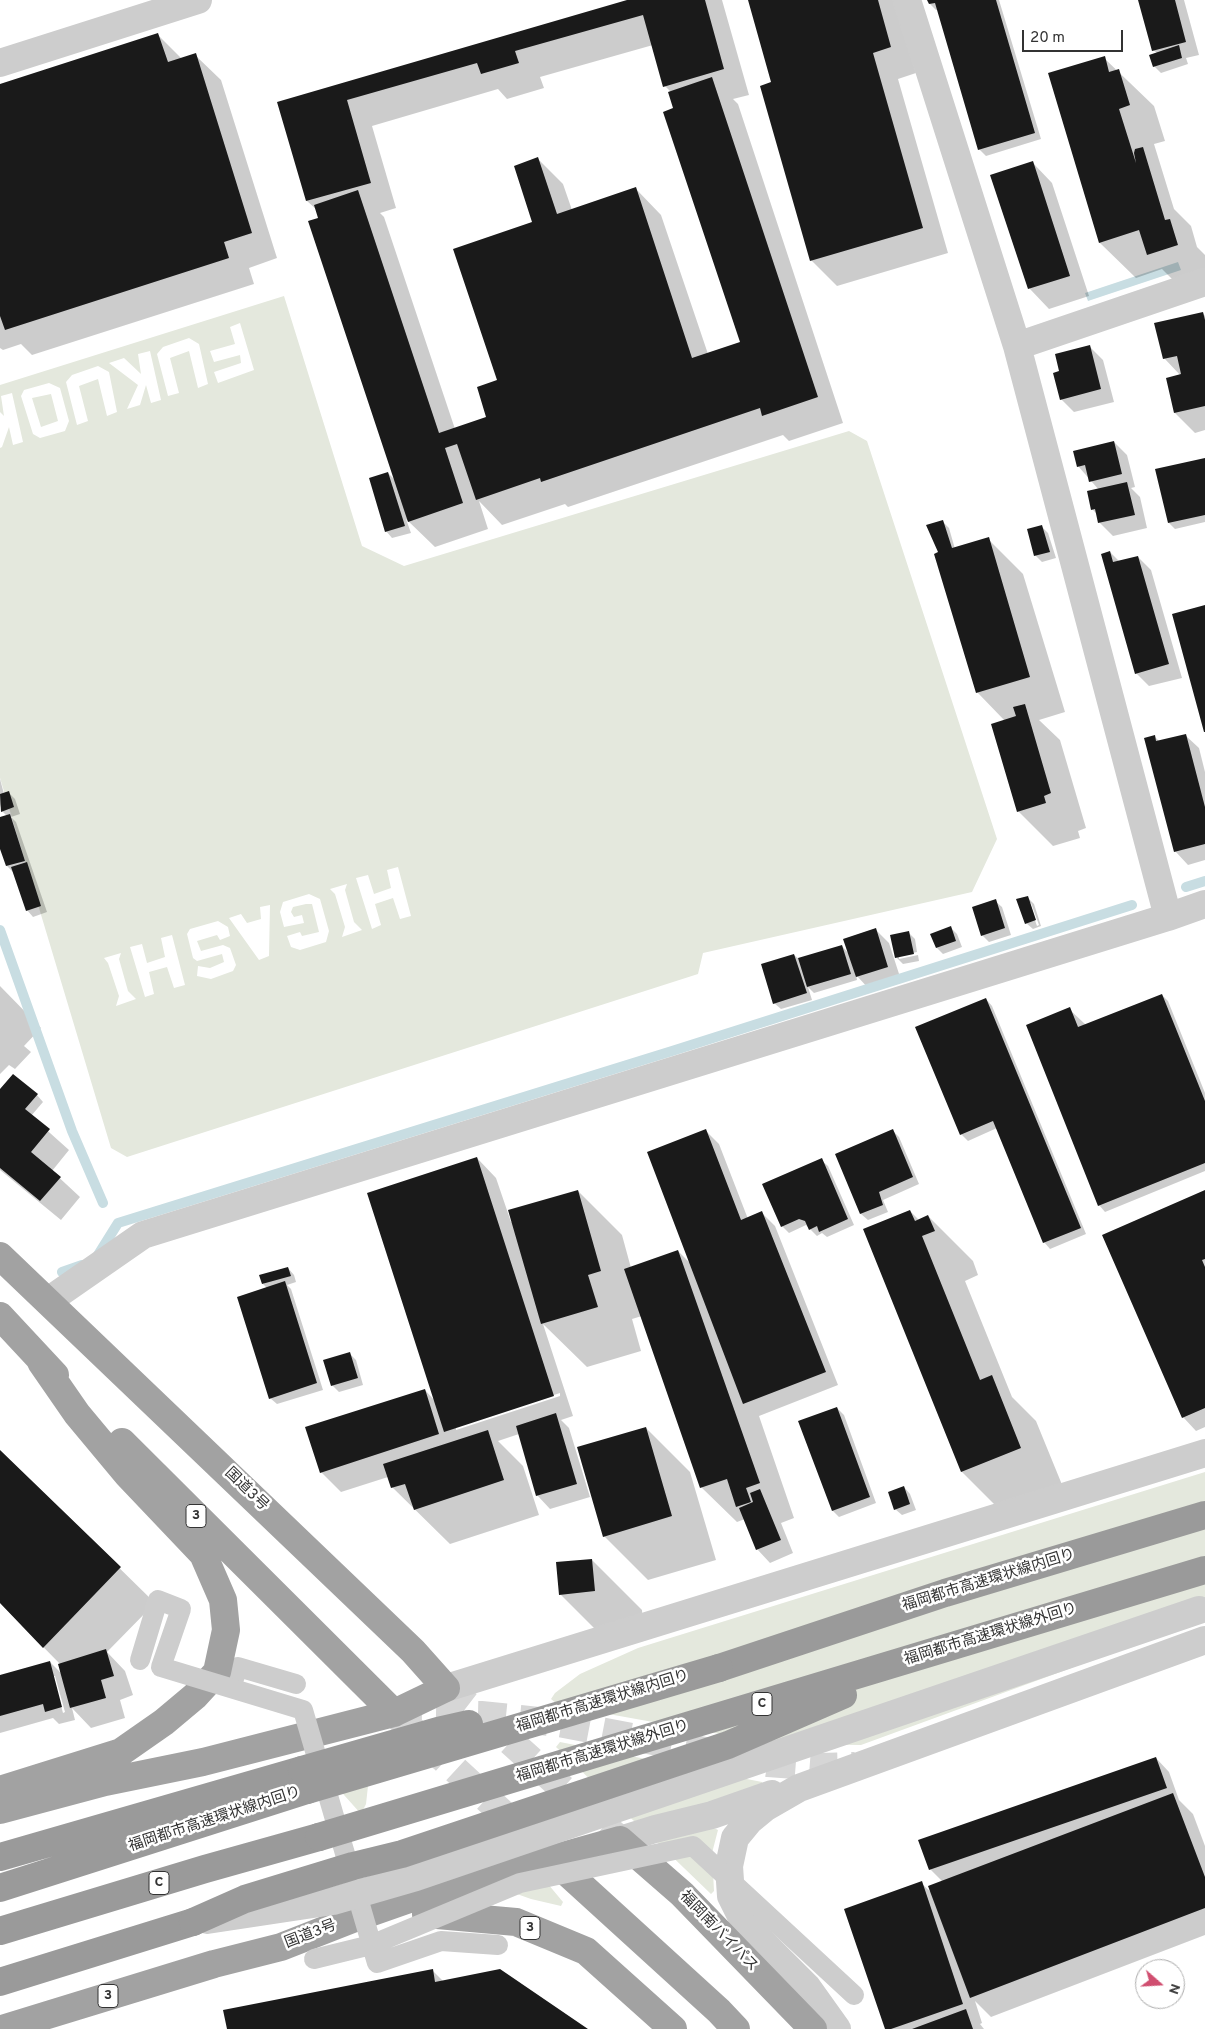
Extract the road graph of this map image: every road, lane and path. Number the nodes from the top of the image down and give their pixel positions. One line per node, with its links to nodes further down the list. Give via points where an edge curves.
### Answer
1 (198, 0): 3 (street)
2 (907, 0): 5 (street)
3 (0, 63)
4 (1205, 282): 5 (street)
5 (1017, 346): 7 (street)
6 (1205, 904): 7 (street)
7 (1168, 917): 9 (street, via 143,1234)
8 (0, 1256): 9 (highway, 国道3号)
9 (48, 1301): 22 (highway, 国道3号, via 413,1650)
10 (0, 1316): 11 (highway, 3)
11 (41, 1362): 23 (highway, 3); 25 (highway, via 127,1474 203,1554 223,1600 226,1630 217,1672 164,1722 121,1752)
12 (1205, 1453): 22 (street)
13 (1205, 1515): 19 (highway, 福岡都市高速環状線内回り, via 945,1593)
14 (1205, 1570): 17 (highway, 福岡都市高速環状線外回り / C, bridge)
15 (1205, 1607): 32 (street, bridge, via 416,1877 333,1901)
16 (1205, 1640): 24 (street)
17 (956, 1645): 32 (highway, bridge, via 728,1745 402,1854 245,1899); 33 (highway, 福岡都市高速環状線外回り / C, bridge)
18 (140, 1660): 21 (street, bridge, via 158,1600 181,1609 161,1667)
19 (719, 1668): 28 (highway, bridge, via 438,1731); 30 (highway, 福岡都市高速環状線内回り, bridge, via 307,1790)
20 (296, 1684): 21 (street, via 238,1667)
21 (230, 1687): 34 (street, bridge, via 303,1710)
22 (446, 1688): 23 (highway)
23 (394, 1713): 26 (highway)
24 (857, 1766): 27 (street, via 712,1815); 43 (street, via 800,1788 748,1821 735,1838 729,1866 731,1896 746,1926 807,1987)
25 (0, 1790)
26 (0, 1810)
27 (620, 1840): 29 (highway, 国道3号 / 3); 42 (highway, 福岡南バイパス, via 682,1894)
28 (0, 1857)
29 (551, 1858): 31 (highway, 国道3号 / 3); 41 (highway)
30 (0, 1888)
31 (355, 1918): 39 (highway, 国道3号 / 3, via 281,1947 214,1964); 40 (highway, 3, via 416,1913 516,1922 586,1951)
32 (193, 1922): 37 (highway)
33 (0, 1931)
34 (372, 1945): 35 (street, bridge, via 376,1963 442,1941); 36 (street, bridge); 38 (street, bridge, via 520,1883 693,1846)
35 (498, 1945)
36 (314, 1959)
37 (0, 1982)
38 (854, 1994)
39 (2, 2029)
40 (674, 2029)
41 (736, 2029)
42 (812, 2029)
43 (836, 2029)

